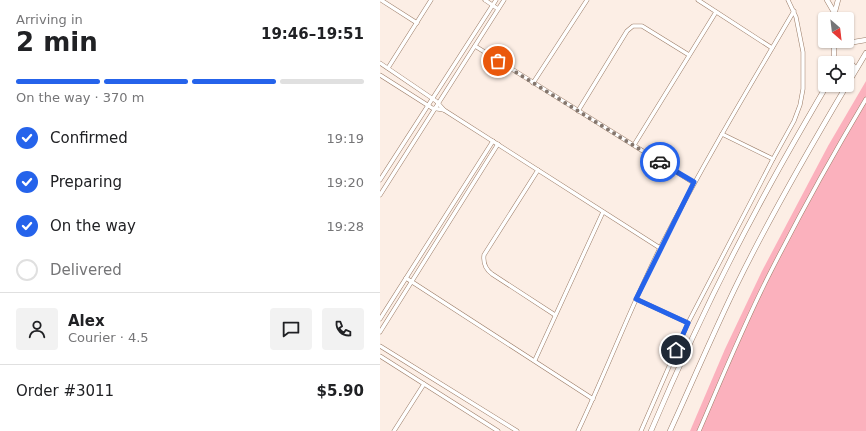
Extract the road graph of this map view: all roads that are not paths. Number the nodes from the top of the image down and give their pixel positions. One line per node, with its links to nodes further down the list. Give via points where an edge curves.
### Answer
1 (381, 0): 16 (street)
2 (431, 0): 16 (street)
3 (485, 0): 11 (street)
4 (496, 0): 11 (street)
5 (504, 0): 12 (street)
6 (587, 0): 29 (street)
7 (698, 0): 14 (street)
8 (788, 0): 13 (street)
9 (828, 0): 15 (street)
10 (838, 0): 15 (street)
11 (493, 5): 12 (street); 32 (street)
12 (498, 9): 19 (street)
13 (794, 11): 20 (street); 43 (street, via 803,52 803,90 794,121)
14 (716, 12): 20 (street); 22 (street)
15 (834, 12)
16 (417, 23): 25 (street)
17 (866, 40): 18 (street)
18 (854, 42)
19 (474, 46): 29 (street); 34 (street)
20 (772, 48): 39 (street)
21 (866, 53): 26 (street)
22 (689, 55): 38 (street, via 642,26 633,26 627,31); 42 (street)
23 (380, 63): 25 (street)
24 (854, 67): 26 (street)
25 (388, 68): 32 (street)
26 (856, 69): 27 (street)
27 (854, 73)
28 (380, 75): 35 (street)
29 (533, 83): 38 (street)
30 (823, 92): 69 (street, via 756,209 726,268)
31 (843, 92): 70 (street, via 803,159 739,280)
32 (432, 98): 34 (street); 35 (street)
33 (866, 99): 71 (street, via 769,274)
34 (438, 103): 36 (street); 37 (street)
35 (428, 106): 36 (street); 45 (street)
36 (435, 109): 37 (street); 47 (street)
37 (444, 110): 40 (street)
38 (578, 111): 42 (street)
39 (722, 134): 43 (street); 46 (street)
40 (492, 141): 41 (street); 50 (street)
41 (498, 144): 44 (street); 51 (street)
42 (634, 145): 46 (street)
43 (773, 159): 55 (street)
44 (538, 170): 48 (street); 53 (street, via 484,255 484,264 492,274)
45 (380, 180)
46 (694, 182): 49 (street)
47 (380, 195)
48 (604, 212): 49 (street); 53 (street)
49 (660, 248): 52 (street)
50 (406, 278): 51 (street); 54 (street)
51 (411, 281): 56 (street); 59 (street)
52 (636, 299): 55 (street); 63 (street)
53 (555, 315): 59 (street)
54 (380, 319)
55 (688, 323): 68 (street)
56 (380, 332)
57 (380, 346): 61 (street)
58 (380, 356): 60 (street)
59 (535, 360): 63 (street)
60 (424, 384): 62 (street); 64 (street)
61 (450, 390): 62 (street); 66 (street)
62 (445, 397): 65 (street)
63 (593, 399): 67 (street)
64 (394, 431)
65 (498, 431)
66 (517, 431)
67 (578, 431)
68 (641, 431)
69 (651, 431)
70 (670, 431)
71 (699, 431)

